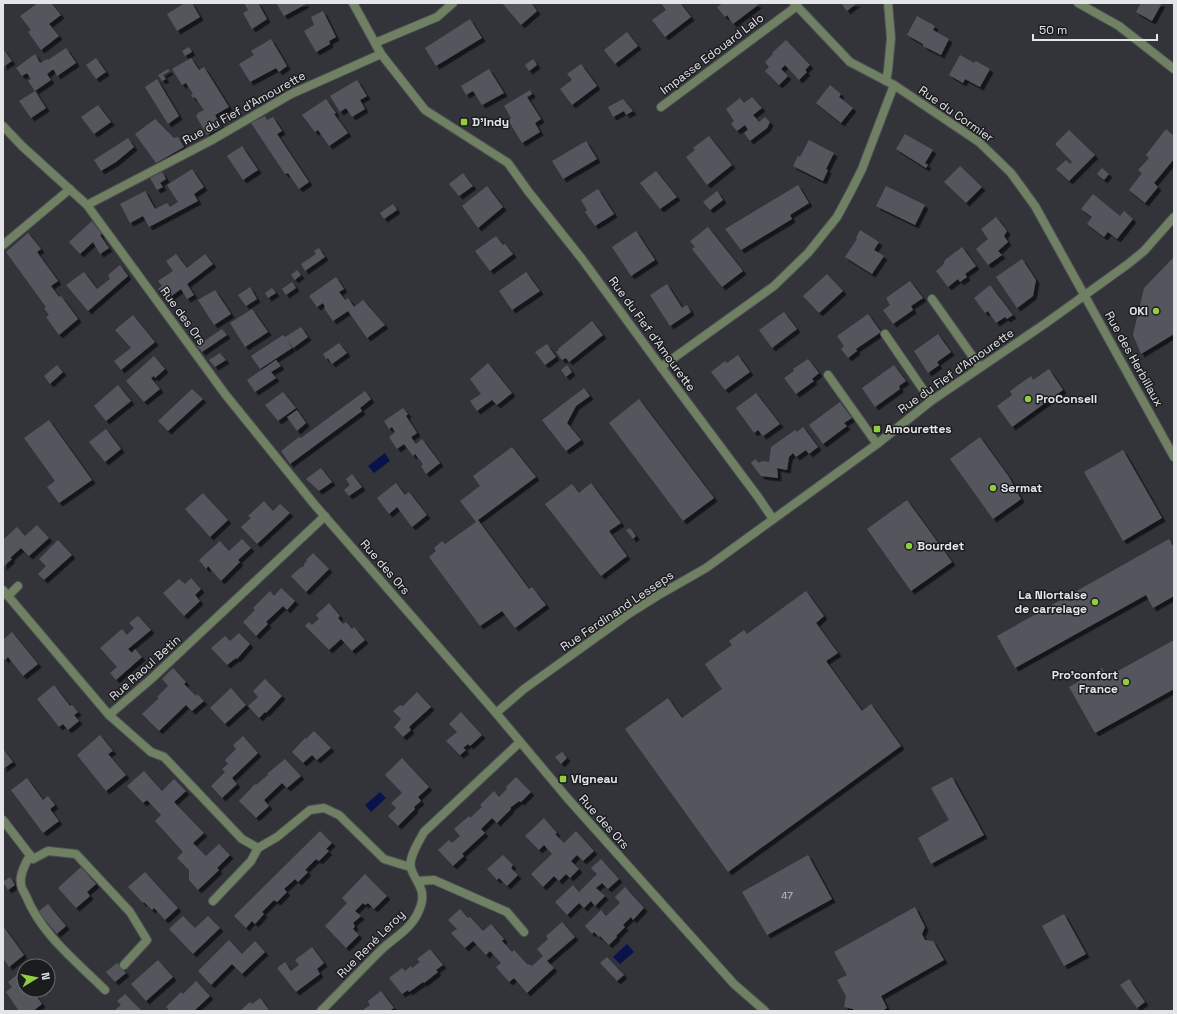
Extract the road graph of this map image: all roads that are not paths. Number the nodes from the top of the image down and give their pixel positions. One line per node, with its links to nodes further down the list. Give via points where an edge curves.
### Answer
1 (353, 3): 6 (street)
2 (453, 3): 6 (street, via 437,16)
3 (888, 3): 9 (street, via 891,38)
4 (1078, 3): 8 (street, via 1119,26)
5 (795, 4): 9 (street, Rue du Cormier, via 850,62); 11 (street, Impasse Edouard Lalo)
6 (375, 42): 7 (street)
7 (381, 54): 14 (street, Rue du Fief d'Amourette, via 291,94 212,140); 20 (street, Rue du Fief d'Amourette, via 425,110 508,163)
8 (1174, 69)
9 (886, 81): 10 (street, Rue du Cormier)
10 (894, 85): 17 (street, Rue du Cormier, via 979,142 1011,173 1035,206); 20 (street, via 851,191 837,217 808,253 774,286)
11 (661, 107)
12 (3, 126): 13 (street, Rue des Ors)
13 (70, 189): 14 (street, Rue des Ors); 16 (street)
14 (86, 205): 26 (street, Rue des Ors, via 226,394)
15 (1174, 217): 17 (street, Rue du Fief d'Amourette, via 1144,251)
16 (3, 245)
17 (1085, 295): 21 (street, Rue du Fief d'Amourette); 25 (street, Rue des Herbillaux)
18 (932, 299): 21 (street)
19 (885, 334): 23 (street)
20 (661, 367): 27 (street, Rue du Fief d'Amourette)
21 (980, 368): 23 (street, Rue du Fief d'Amourette)
22 (828, 376): 24 (street)
23 (931, 401): 24 (street, Rue du Fief d'Amourette)
24 (878, 444): 27 (street, Rue du Fief d'Amourette)
25 (1174, 457)
26 (325, 516): 30 (street, Rue des Ors); 31 (street, Rue Raoul Betin, via 161,670)
27 (773, 519): 30 (street, Rue Ferdinand Lesseps, via 706,568 630,613 524,689)
28 (18, 586): 29 (street)
29 (6, 593): 31 (street)
30 (496, 713): 32 (street, Rue des Ors)
31 (109, 715): 34 (street, Rue Raoul Betin, via 151,752 164,756 242,839)
32 (520, 742): 36 (street, via 424,832 414,849); 43 (street, Rue des Ors, via 734,984)
33 (3, 820): 35 (street)
34 (258, 848): 36 (street, via 277,837 310,810 324,808 338,815 384,859); 38 (street, via 251,861)
35 (30, 855): 40 (street, via 33,859 48,851 76,854 130,912 147,940); 41 (street, via 22,872 21,884 31,908 42,926)
36 (410, 867): 37 (street, Rue René Leroy)
37 (418, 881): 39 (street, via 434,880 507,912); 42 (street, Rue René Leroy, via 422,890 422,904 408,928 382,949)
38 (213, 901)
39 (524, 932)
40 (124, 965)
41 (105, 990)
42 (321, 1011)
43 (765, 1011)

